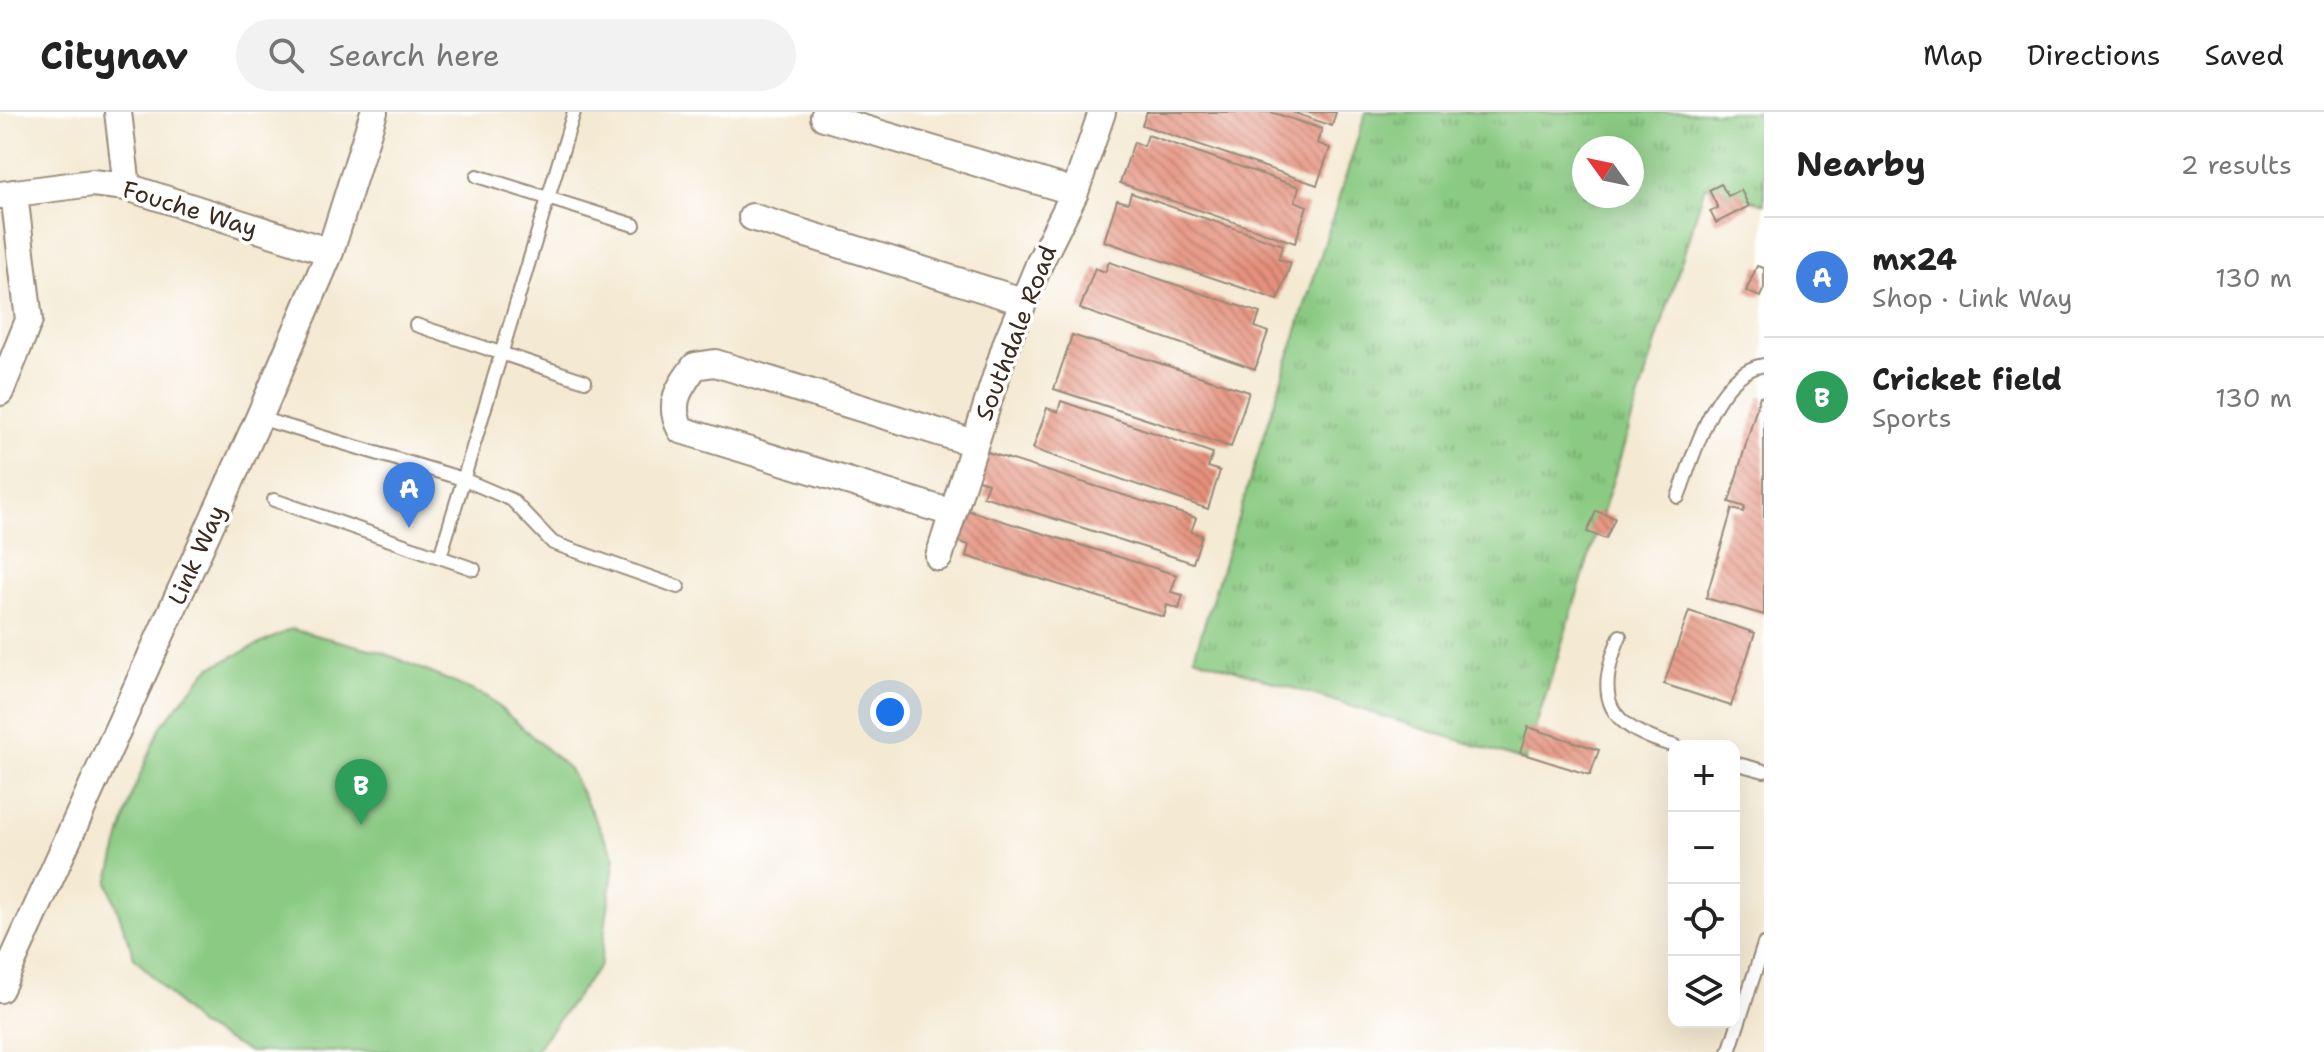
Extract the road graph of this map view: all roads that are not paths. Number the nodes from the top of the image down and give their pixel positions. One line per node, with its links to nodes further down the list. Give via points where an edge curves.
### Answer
1 (118, 112): 7 (street)
2 (374, 112): 13 (street, Link Way)
3 (574, 112): 10 (lane)
4 (1102, 112): 8 (street, Southdale Road)
5 (824, 117): 8 (street)
6 (477, 176): 10 (lane)
7 (127, 187): 9 (street, Fouche Way, via 92,183); 13 (street, Fouche Way)
8 (1075, 192): 14 (street, Southdale Road)
9 (7, 194): 19 (street, via 29,320)
10 (548, 200): 12 (lane); 16 (lane)
11 (752, 217): 14 (street)
12 (634, 225)
13 (330, 252): 20 (street, Link Way)
14 (1022, 301): 21 (street, Southdale Road)
15 (416, 325): 16 (lane)
16 (501, 353): 18 (lane); 22 (lane)
17 (1764, 365): 23 (lane, via 1734,380 1713,408)
18 (585, 381)
19 (0, 392)
20 (259, 418): 22 (lane); 35 (street, Link Way)
21 (974, 443): 25 (street, Southdale Road); 25 (street, via 715,363 695,366 673,400 681,430)
22 (463, 479): 26 (lane); 29 (lane, via 512,500 553,543)
23 (1678, 497)
24 (274, 500): 26 (lane)
25 (952, 513): 27 (street, Southdale Road)
26 (440, 557): 28 (lane)
27 (939, 557)
28 (474, 569)
29 (678, 587)
30 (1620, 636): 31 (lane, via 1605,690 1620,722)
31 (1668, 744)
32 (1740, 765): 33 (lane)
33 (1764, 771)
34 (1764, 944): 36 (lane)
35 (0, 989)
36 (1729, 1052)

